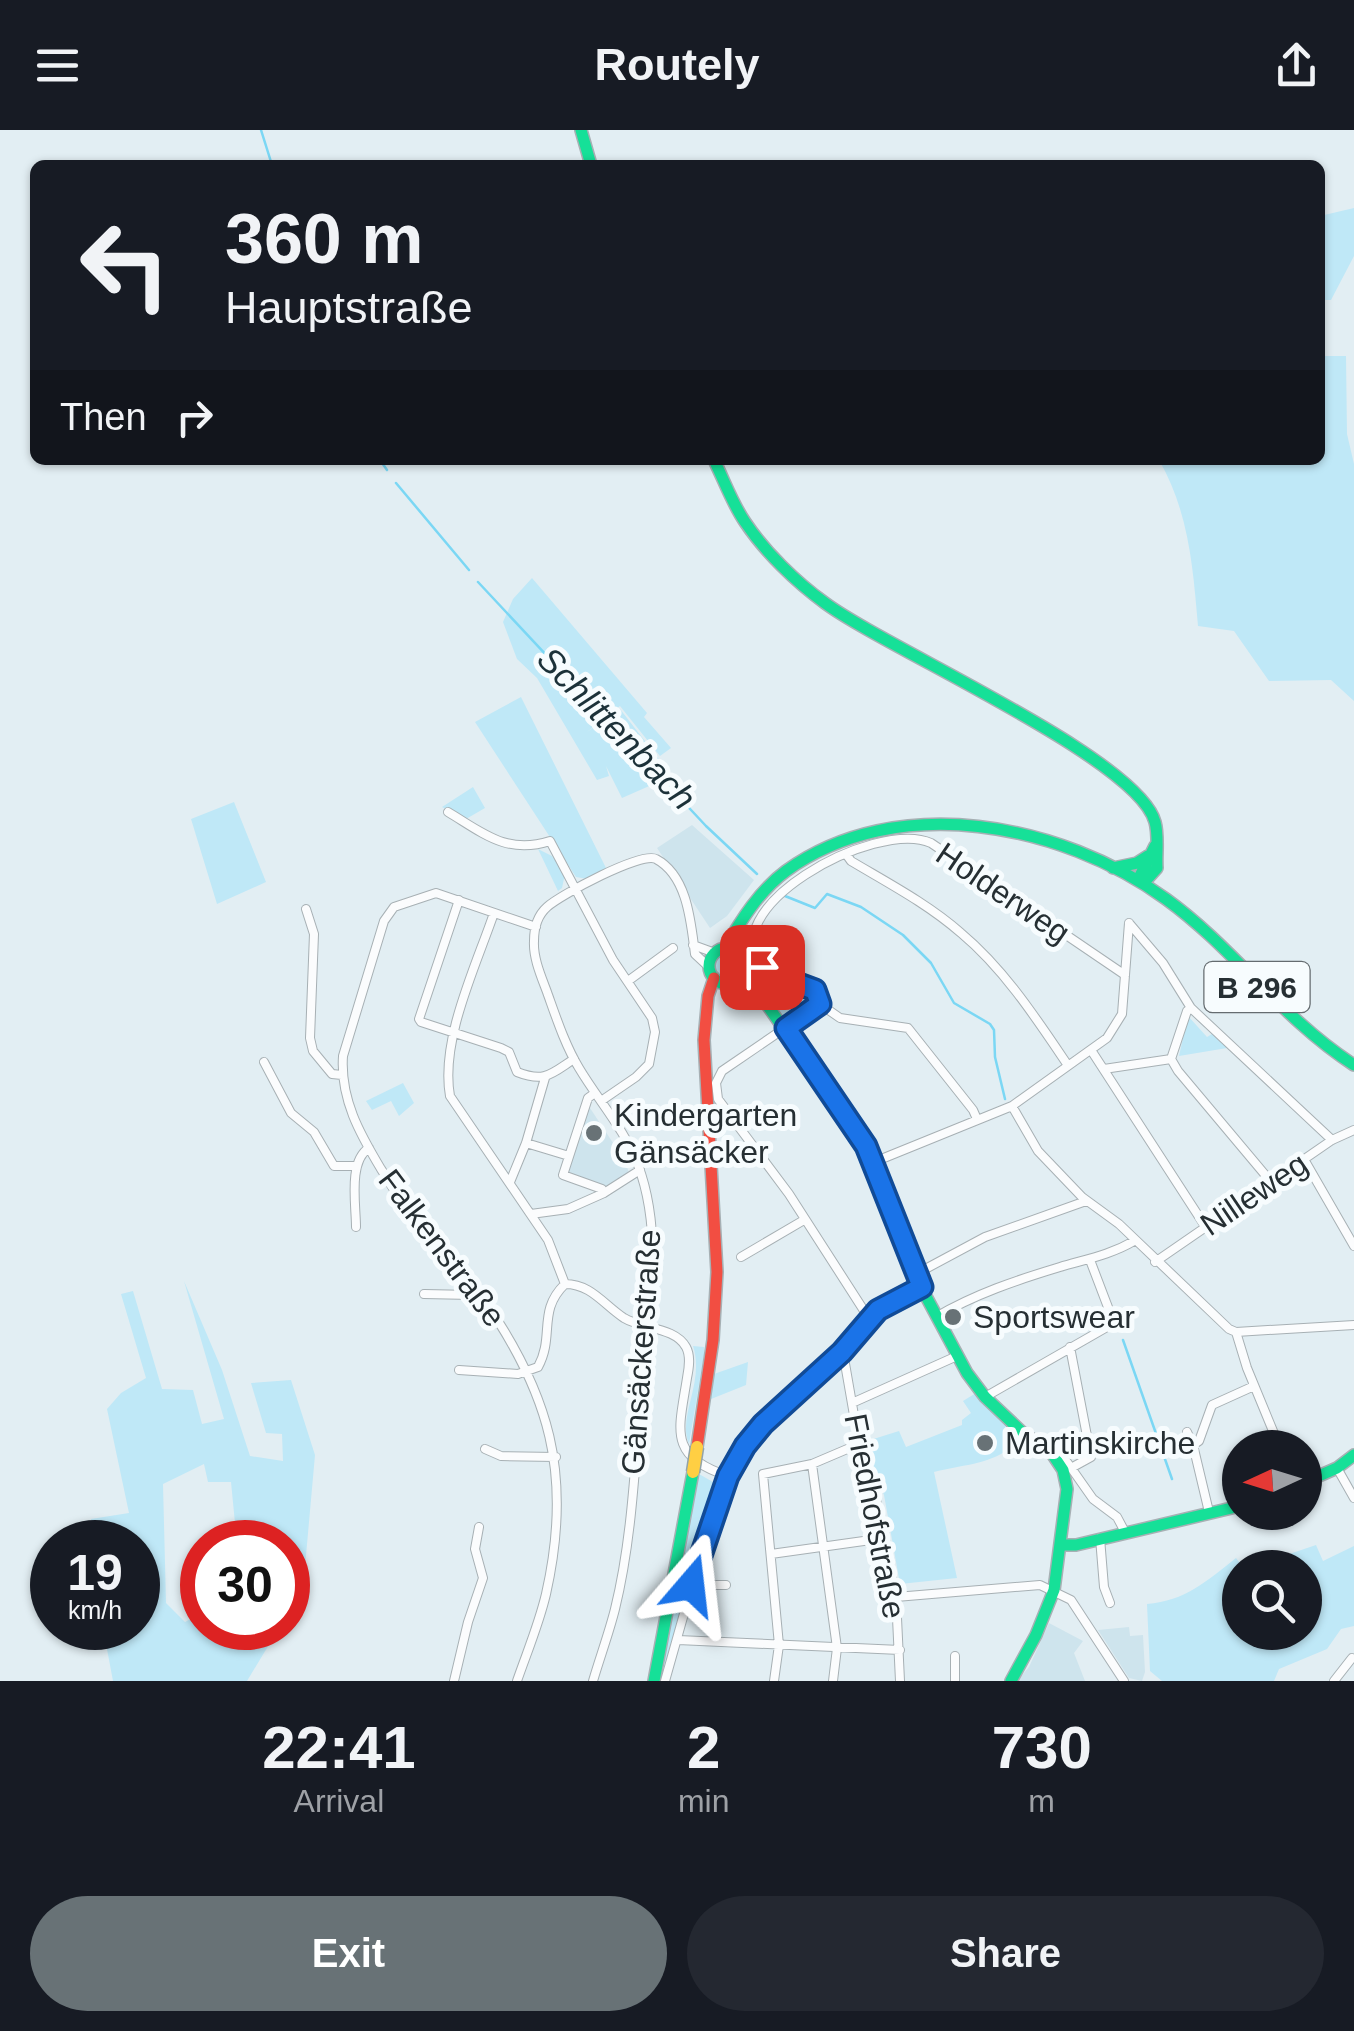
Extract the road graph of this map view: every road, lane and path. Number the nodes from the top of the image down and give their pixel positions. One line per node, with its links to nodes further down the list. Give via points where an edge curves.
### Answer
1 (581, 130): 2 (street)
2 (590, 160)
3 (716, 465): 5 (street, via 743,520 768,552 826,604 1114,772 1152,814)
4 (448, 812): 10 (street, via 500,844 550,841)
5 (1152, 851): 7 (street); 8 (street); 9 (street)
6 (846, 854): 20 (street, Holderweg, via 894,839 924,840); 22 (street, Holderweg, via 798,879 768,907 756,932 758,958 772,974 815,990); 30 (street, via 961,933 999,972)
7 (1114, 868): 9 (street, B 296); 18 (street, B 296, via 1011,832 893,827 812,855 763,892)
8 (1157, 868): 9 (street); 12 (street)
9 (1138, 880): 12 (street, B 296)
10 (578, 889): 15 (street, via 545,908); 16 (street, via 630,862 657,859 688,902); 21 (street)
11 (458, 900): 14 (street, Falkenstraße); 25 (street, via 419,1019); 33 (street, Falkenstraße, via 428,893 394,907 384,921)
12 (1167, 900): 31 (street, B 296, via 1294,1025)
13 (306, 909): 33 (street, via 314,934 310,1038 332,1074)
14 (494, 913): 15 (street, Falkenstraße); 25 (street)
15 (536, 927): 27 (street, Gänsäckerstraße, via 534,952)
16 (694, 945): 18 (street); 19 (street, via 695,954)
17 (673, 948): 21 (street)
18 (726, 951): 19 (street, B 296); 19 (street, via 744,960)
19 (725, 976): 24 (street, via 758,992); 116 (street, B 296, bridge, via 708,1005 704,1040 717,1272 713,1340)
20 (1124, 976): 23 (street, via 1129,923); 26 (street, via 1122,1014 1108,1038)
21 (628, 981): 35 (street, via 652,1018 654,1048 636,1077)
22 (820, 1004): 24 (street); 37 (street, via 858,1024 908,1028)
23 (1191, 1008): 28 (street); 39 (street)
24 (786, 1028): 45 (street); 53 (street, via 722,1071 716,1083 718,1099)
25 (454, 1033): 34 (street, via 510,1052 517,1072); 48 (street, via 446,1077 450,1096)
26 (1091, 1050): 30 (street); 32 (street)
27 (574, 1059): 34 (street); 35 (street, Gänsäckerstraße)
28 (1171, 1059): 32 (street); 49 (street)
29 (264, 1062): 46 (street, via 291,1114 314,1132 334,1166)
30 (1067, 1064): 36 (street)
31 (1353, 1065)
32 (1104, 1068): 54 (street)
33 (342, 1075): 42 (street, Falkenstraße)
34 (544, 1078): 40 (street)
35 (598, 1097): 43 (street, via 588,1098); 47 (street, Gänsäckerstraße)
36 (1012, 1106): 37 (street); 51 (street, via 1038,1151)
37 (976, 1119): 45 (street)
38 (1350, 1131): 39 (street, Nilleweg); 41 (street)
39 (1332, 1140): 44 (street, Nilleweg)
40 (526, 1143): 43 (street); 48 (street)
41 (1354, 1144)
42 (369, 1148): 46 (street); 63 (street, Falkenstraße, via 415,1220)
43 (570, 1156): 50 (street, via 564,1176)
44 (1304, 1161): 49 (street, Nilleweg); 57 (street)
45 (874, 1162): 61 (street)
46 (356, 1166): 55 (street)
47 (640, 1170): 50 (street); 68 (street, Gänsäckerstraße, via 652,1257)
48 (510, 1182): 52 (street)
49 (1272, 1183): 54 (street, Nilleweg)
50 (604, 1193): 52 (street, via 568,1209)
51 (1086, 1201): 56 (street); 61 (street, via 985,1237)
52 (530, 1214): 62 (street)
53 (804, 1220): 58 (street); 66 (street)
54 (1205, 1226): 60 (street, Nilleweg)
55 (356, 1227)
56 (1134, 1241): 59 (street); 60 (street)
57 (1354, 1246)
58 (741, 1258)
59 (1090, 1260): 65 (street, via 999,1286); 70 (street, via 1114,1323)
60 (1156, 1262): 69 (street)
61 (919, 1280): 65 (street); 66 (street)
62 (565, 1284): 68 (street, via 585,1286); 74 (street, via 548,1306 543,1358)
63 (479, 1292): 64 (street); 74 (street, Falkenstraße)
64 (424, 1294)
65 (936, 1317): 72 (street)
66 (870, 1320): 71 (street)
67 (1354, 1325): 69 (street)
68 (647, 1327): 89 (street, via 678,1338 689,1354 681,1445 700,1465); 115 (street, Gänsäckerstraße, via 624,1560)
69 (1236, 1332): 75 (street)
70 (1070, 1347): 76 (street); 86 (street, via 1091,1456)
71 (842, 1352): 77 (street, Friedhofstraße); 89 (street, via 763,1424)
72 (957, 1356): 76 (street); 77 (street)
73 (459, 1370): 74 (street)
74 (528, 1372): 84 (street, Falkenstraße)
75 (1254, 1386): 78 (street); 81 (street, via 1212,1404)
76 (985, 1397): 86 (street)
77 (852, 1402): 80 (street, Friedhofstraße)
78 (1272, 1430)
79 (1187, 1432): 81 (street)
80 (859, 1444): 85 (street); 97 (street, Friedhofstraße)
81 (1193, 1445): 94 (street)
82 (484, 1449): 84 (street, via 501,1456)
83 (1354, 1455): 87 (street)
84 (556, 1457): 114 (street, Falkenstraße, via 559,1502 546,1596)
85 (812, 1464): 100 (street); 101 (street, via 764,1474)
86 (1065, 1464): 91 (street); 99 (street)
87 (1337, 1468): 88 (street); 90 (street)
88 (1322, 1475)
89 (728, 1476): 102 (street)
90 (1354, 1498)
91 (1094, 1499): 92 (street); 96 (street, via 1118,1517)
92 (1081, 1508)
93 (1222, 1509): 94 (street)
94 (1209, 1512): 96 (street)
95 (479, 1528): 113 (street, via 475,1549 484,1578)
96 (1125, 1532): 98 (street)
97 (885, 1538): 100 (street); 105 (street, Friedhofstraße)
98 (1100, 1538): 99 (street); 106 (street)
99 (1062, 1545): 104 (street)
100 (826, 1547): 101 (street); 109 (street)
101 (771, 1554): 108 (street)
102 (691, 1585): 103 (street); 107 (street)
103 (726, 1585)
104 (1054, 1590): 105 (street); 122 (street); 123 (street, via 1072,1600)
105 (896, 1597): 110 (street, Friedhofstraße)
106 (1110, 1603)
107 (678, 1640): 108 (street); 117 (street)
108 (779, 1646): 109 (street); 118 (street)
109 (837, 1648): 110 (street); 119 (street)
110 (900, 1650): 120 (street, Friedhofstraße)
111 (955, 1656): 121 (street)
112 (1352, 1658): 124 (street)
113 (454, 1681)
114 (518, 1681)
115 (592, 1681)
116 (654, 1681)
117 (665, 1681)
118 (774, 1681)
119 (833, 1681)
120 (900, 1681)
121 (955, 1681)
122 (1011, 1681)
123 (1124, 1681)
124 (1334, 1681)

